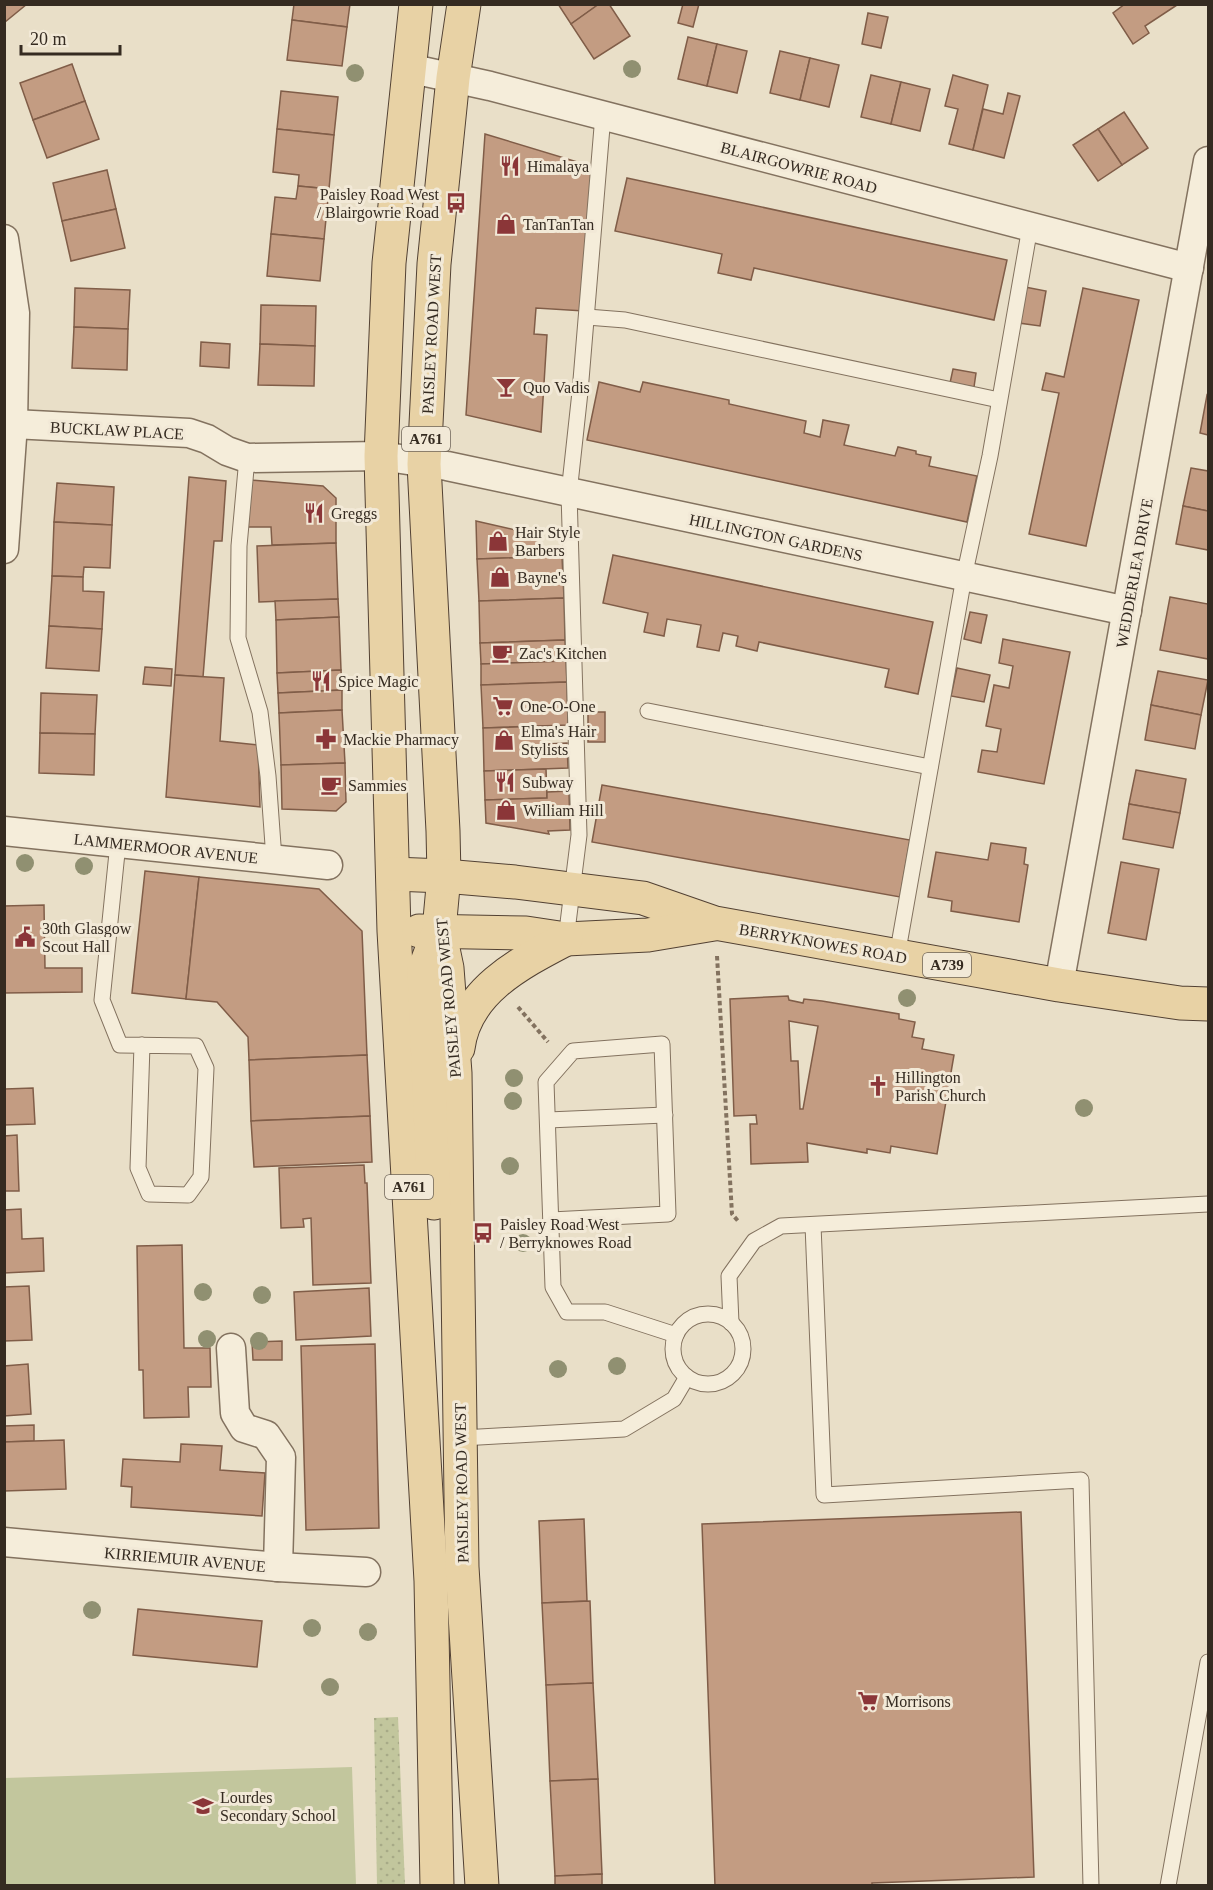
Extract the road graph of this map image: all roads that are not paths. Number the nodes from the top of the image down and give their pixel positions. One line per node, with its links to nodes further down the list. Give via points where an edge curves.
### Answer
1 (416, 4): 3 (main road, PAISLEY ROAD WEST / A761)
2 (464, 4): 4 (main road, PAISLEY ROAD WEST / A761)
3 (408, 68): 4 (street, BLAIRGOWRIE ROAD); 14 (main road, PAISLEY ROAD WEST / A761, via 389,263)
4 (453, 78): 5 (street, BLAIRGOWRIE ROAD); 15 (main road, PAISLEY ROAD WEST / A761, via 434,264)
5 (603, 115): 7 (street, BLAIRGOWRIE ROAD); 10 (lane)
6 (1209, 161): 9 (street, WEDDERLEA DRIVE)
7 (1030, 227): 9 (street, BLAIRGOWRIE ROAD); 11 (lane)
8 (4, 239): 12 (street, via 15,313)
9 (1189, 268): 19 (street, WEDDERLEA DRIVE)
10 (586, 317): 11 (lane, via 625,320); 16 (lane)
11 (999, 400): 18 (lane)
12 (13, 424): 13 (street, BUCKLAW PLACE, via 189,434); 17 (street)
13 (234, 453): 14 (street, BUCKLAW PLACE); 24 (lane, via 238,638 260,712)
14 (381, 456): 15 (street, BUCKLAW PLACE); 26 (main road, PAISLEY ROAD WEST / A761)
15 (424, 464): 16 (street, HILLINGTON GARDENS); 27 (main road, PAISLEY ROAD WEST / A761)
16 (569, 494): 18 (street, HILLINGTON GARDENS); 29 (lane, via 579,835)
17 (4, 549)
18 (964, 577): 19 (street, HILLINGTON GARDENS); 21 (lane)
19 (1127, 611): 35 (street, WEDDERLEA DRIVE)
20 (648, 711): 21 (lane)
21 (930, 767): 34 (lane)
22 (4, 831): 23 (street, LAMMERMOOR AVENUE)
23 (118, 843): 24 (street, LAMMERMOOR AVENUE); 37 (lane, via 102,1000 120,1045)
24 (274, 859): 25 (street, LAMMERMOOR AVENUE)
25 (328, 865)
26 (393, 874): 27 (main road, BERRYKNOWES ROAD / A739); 32 (main road, PAISLEY ROAD WEST / A761)
27 (444, 876): 28 (main road, BERRYKNOWES ROAD / A739); 31 (main road, PAISLEY ROAD WEST / A761)
28 (496, 881): 29 (main road, BERRYKNOWES ROAD / A739); 31 (main road, via 457,898)
29 (572, 888): 30 (main road, BERRYKNOWES ROAD / A739, via 643,898); 33 (lane)
30 (715, 923): 33 (main road, BERRYKNOWES ROAD / A739, via 648,935); 34 (main road, BERRYKNOWES ROAD / A739)
31 (439, 930): 32 (main road, BERRYKNOWES ROAD / A739); 33 (main road, BERRYKNOWES ROAD / A739, via 526,933); 38 (main road, PAISLEY ROAD WEST / A761, via 447,968); 47 (main road, via 424,970 438,1330)
32 (394, 931): 47 (main road, PAISLEY ROAD WEST / A761)
33 (566, 939): 38 (main road, via 504,975 478,999 460,1031)
34 (897, 956): 35 (main road, BERRYKNOWES ROAD / A739)
35 (1059, 985): 36 (main road, BERRYKNOWES ROAD / A739)
36 (1199, 1006)
37 (142, 1045): 37 (lane, via 196,1046 206,1068 201,1177 188,1195 149,1194 138,1167)
38 (455, 1073): 49 (main road, PAISLEY ROAD WEST / A761, via 457,1338)
39 (665, 1115): 40 (lane); 40 (lane, via 662,1044 573,1051 546,1082); 42 (lane, via 668,1214)
40 (548, 1120): 42 (lane)
41 (1209, 1204): 43 (lane)
42 (551, 1220): 45 (lane, via 553,1287 567,1312 605,1312)
43 (813, 1225): 44 (lane, via 781,1226 754,1241 729,1276); 57 (lane, via 824,1496 1081,1480)
44 (731, 1323): 45 (lane, via 707,1314 683,1324); 48 (lane, via 742,1344 738,1367 720,1382 697,1383)
45 (676, 1335): 48 (lane, via 675,1358)
46 (231, 1348): 52 (street, via 235,1413 244,1428 266,1435 281,1457)
47 (420, 1376): 50 (main road, PAISLEY ROAD WEST / A761)
48 (687, 1377): 49 (lane, via 674,1399 624,1429)
49 (462, 1438): 50 (street); 56 (main road, PAISLEY ROAD WEST / A761, via 462,1567)
50 (423, 1443): 55 (main road, PAISLEY ROAD WEST / A761, via 432,1607)
51 (5, 1546): 52 (street, KIRRIEMUIR AVENUE)
52 (278, 1567): 53 (street, KIRRIEMUIR AVENUE)
53 (366, 1572)
54 (1209, 1662): 58 (lane)
55 (437, 1886)
56 (482, 1886)
57 (1091, 1886)
58 (1168, 1886)

